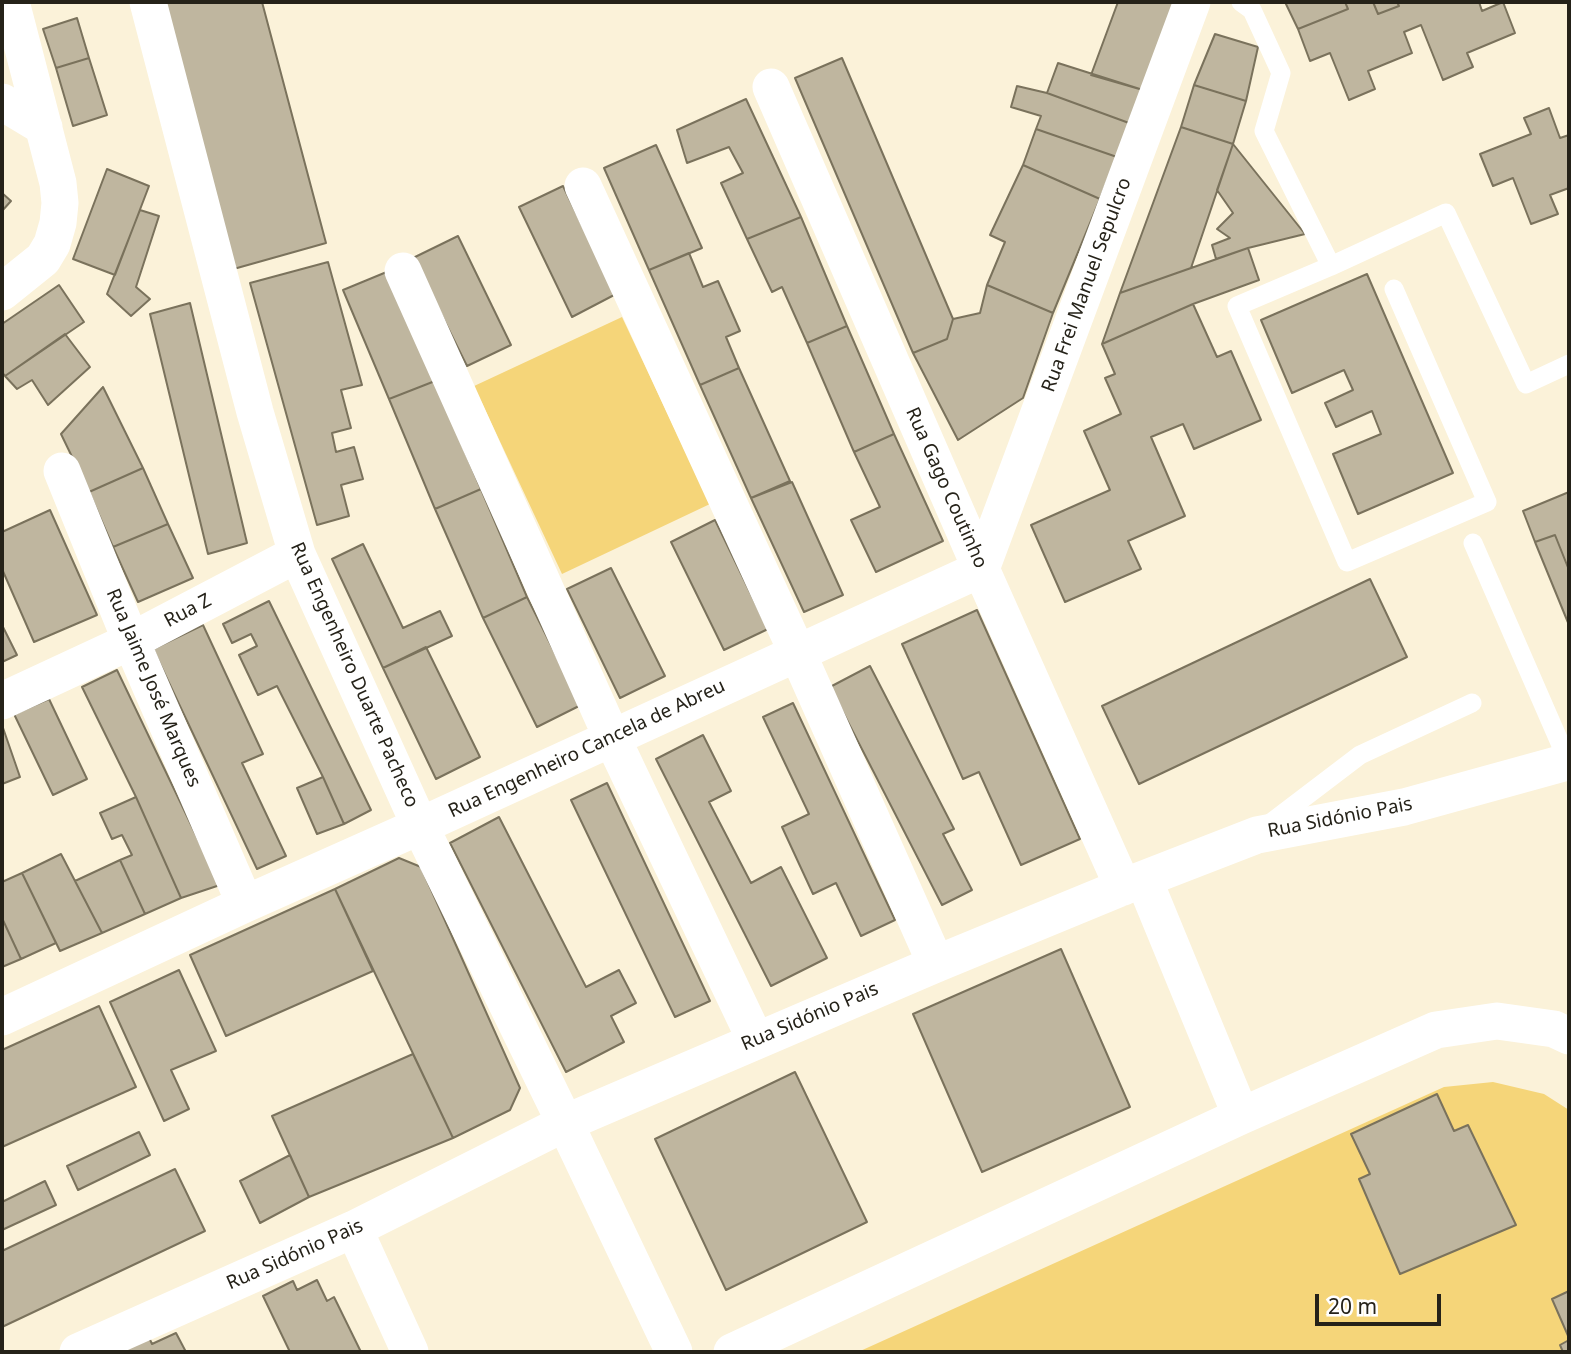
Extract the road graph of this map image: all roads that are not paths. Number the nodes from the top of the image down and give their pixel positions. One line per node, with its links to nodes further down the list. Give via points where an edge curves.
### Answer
1 (11, 2): 7 (street)
2 (148, 2): 16 (street, Rua Engenheiro Duarte Pacheco, via 255,412)
3 (1192, 2): 17 (street, Rua Frei Manuel Sepulcro)
4 (1241, 2): 9 (lane, via 1252,10 1281,73 1264,131)
5 (771, 87): 17 (street, Rua Gago Coutinho)
6 (2, 102): 7 (street)
7 (44, 127): 12 (street, via 58,183 58,223 43,259)
8 (583, 186): 19 (street)
9 (1331, 266): 11 (lane, via 1237,306 1347,562 1487,502); 13 (lane, via 1446,213 1526,384)
10 (403, 271): 22 (street)
11 (1394, 289)
12 (3, 290)
13 (1569, 364)
14 (62, 471): 18 (street, Rua Jaime José Marques)
15 (1473, 543): 23 (lane)
16 (297, 554): 18 (street, Rua Z); 24 (street, Rua Engenheiro Duarte Pacheco)
17 (981, 569): 19 (street, Rua Engenheiro Cancela de Abreu); 26 (street, Rua Gago Coutinho)
18 (131, 641): 20 (street, Rua Z); 27 (street, Rua Jaime José Marques)
19 (797, 652): 22 (street, Rua Engenheiro Cancela de Abreu); 28 (street)
20 (2, 701)
21 (1472, 703): 25 (lane, via 1360,755)
22 (612, 738): 24 (street, Rua Engenheiro Cancela de Abreu); 31 (street)
23 (1568, 758): 25 (street, Rua Sidónio Pais, via 1404,807)
24 (420, 826): 27 (street, Rua Engenheiro Cancela de Abreu); 33 (street, Rua Engenheiro Duarte Pacheco)
25 (1256, 835): 26 (street, Rua Sidónio Pais)
26 (1134, 884): 28 (street, Rua Sidónio Pais); 32 (street, Rua Gago Coutinho)
27 (245, 904): 29 (street, Rua Engenheiro Cancela de Abreu)
28 (936, 964): 31 (street, Rua Sidónio Pais)
29 (2, 1017)
30 (1569, 1036): 32 (street, via 1554,1029 1497,1021 1436,1030)
31 (756, 1041): 33 (street, Rua Sidónio Pais)
32 (1241, 1116): 38 (street)
33 (565, 1124): 34 (street, Rua Sidónio Pais); 37 (street, Rua Engenheiro Duarte Pacheco)
34 (354, 1229): 35 (street, Rua Sidónio Pais); 36 (street)
35 (78, 1352)
36 (410, 1352)
37 (674, 1352)
38 (732, 1352)

